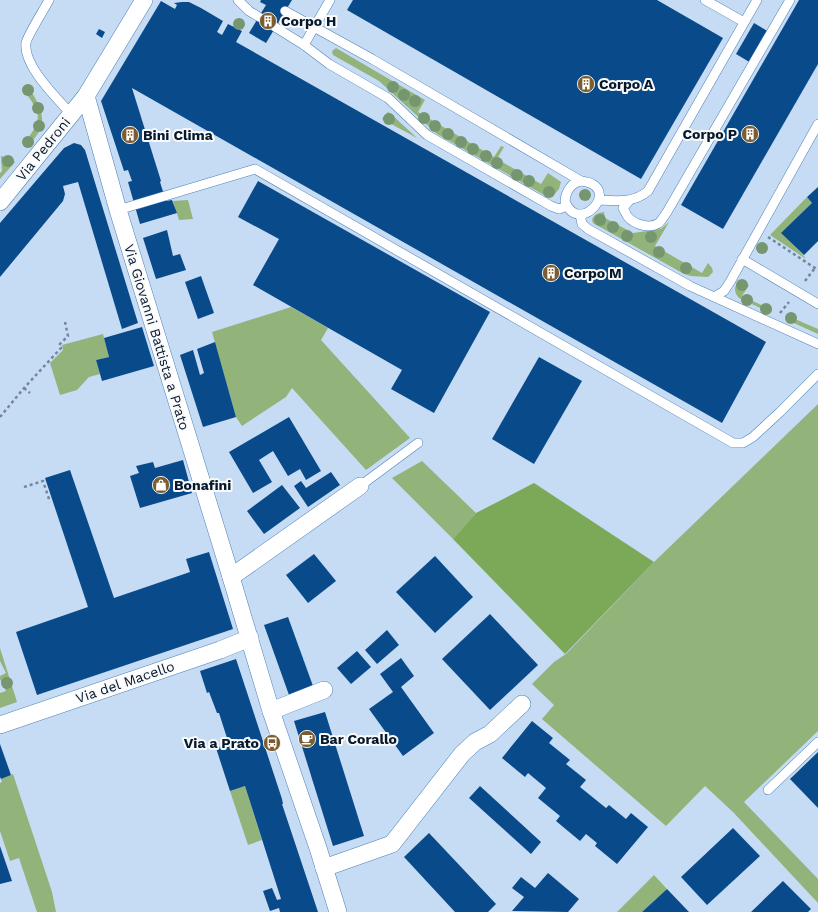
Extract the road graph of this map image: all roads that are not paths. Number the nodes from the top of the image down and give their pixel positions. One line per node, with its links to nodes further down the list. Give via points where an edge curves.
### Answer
1 (49, 0): 15 (lane, via 26,43 28,57 36,75)
2 (144, 0): 14 (street, Via Pedroni)
3 (238, 0): 9 (lane)
4 (330, 0): 12 (lane)
5 (705, 0): 10 (lane)
6 (757, 0): 10 (lane)
7 (790, 0): 19 (lane, via 660,222 646,226 636,223 624,208)
8 (285, 11): 12 (lane)
9 (259, 17)
10 (744, 22): 19 (lane, via 654,182 642,196)
11 (275, 27): 13 (lane)
12 (314, 27): 13 (lane); 17 (lane)
13 (304, 45): 21 (lane, via 329,64 388,98 426,135 551,206 559,209)
14 (86, 96): 15 (street, Via Pedroni); 22 (street, Via Giovanni Battista a Prato)
15 (71, 114): 20 (street, Via Pedroni)
16 (818, 124): 24 (lane)
17 (581, 181): 18 (lane, via 599,190); 21 (lane, via 575,182 568,191 565,201)
18 (599, 200): 19 (lane); 23 (lane, via 590,211)
19 (629, 200)
20 (0, 202)
21 (567, 206): 23 (lane)
22 (118, 210): 28 (lane, via 255,170 733,443 743,443 753,437); 31 (street, Via Giovanni Battista a Prato)
23 (580, 214): 25 (lane, via 582,224 588,229)
24 (742, 260): 25 (lane, via 724,291); 26 (lane)
25 (714, 297): 27 (lane)
26 (818, 304)
27 (818, 344)
28 (818, 374)
29 (418, 443): 30 (lane)
30 (360, 486): 31 (street)
31 (231, 577): 32 (street, Via Giovanni Battista a Prato)
32 (250, 638): 35 (street, Via Giovanni Battista a Prato); 36 (street, Via del Macello)
33 (324, 690): 35 (street)
34 (522, 704): 39 (street, via 490,734 462,754 392,844)
35 (271, 711): 39 (street, Via Giovanni Battista a Prato)
36 (0, 725)
37 (818, 742): 38 (lane)
38 (768, 790)
39 (324, 868): 40 (street, Via Giovanni Battista a Prato)
40 (338, 912)

